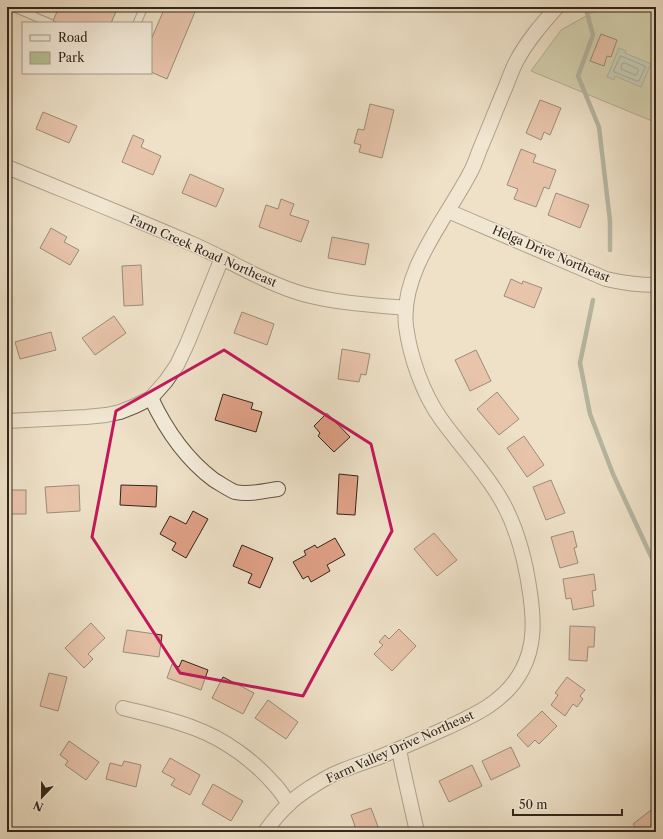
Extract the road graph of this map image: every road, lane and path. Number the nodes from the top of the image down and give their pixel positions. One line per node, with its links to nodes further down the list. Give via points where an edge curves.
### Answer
1 (12, 7): 5 (lane)
2 (35, 7): 5 (lane)
3 (144, 7): 7 (lane)
4 (557, 7): 9 (street, Farm Valley Drive Northeast, via 516,62 470,172)
5 (32, 15): 6 (lane)
6 (48, 22)
7 (137, 22)
8 (7, 167): 10 (street, Farm Creek Road Northeast)
9 (448, 211): 11 (street, Helga Drive Northeast, via 606,279 620,283); 12 (street, Farm Valley Drive Northeast, via 420,262 411,284)
10 (222, 258): 12 (street, Farm Creek Road Northeast, via 283,287 304,294 325,299); 13 (street, via 187,344 166,382)
11 (656, 286)
12 (406, 308): 17 (street, Farm Valley Drive Northeast, via 410,347 423,388 441,420 496,491 516,530 526,567 534,623 530,653 524,668 505,693 475,715)
13 (151, 398): 14 (street, via 120,412 106,415); 15 (street, via 182,448 208,476 236,492 255,493)
14 (7, 421)
15 (278, 489)
16 (123, 708): 18 (street, via 194,728 214,737 245,756 261,770)
17 (400, 749): 18 (street, Farm Valley Drive Northeast, via 330,776); 20 (street)
18 (289, 804): 19 (street, Farm Valley Drive Northeast)
19 (265, 832)
20 (417, 832)

